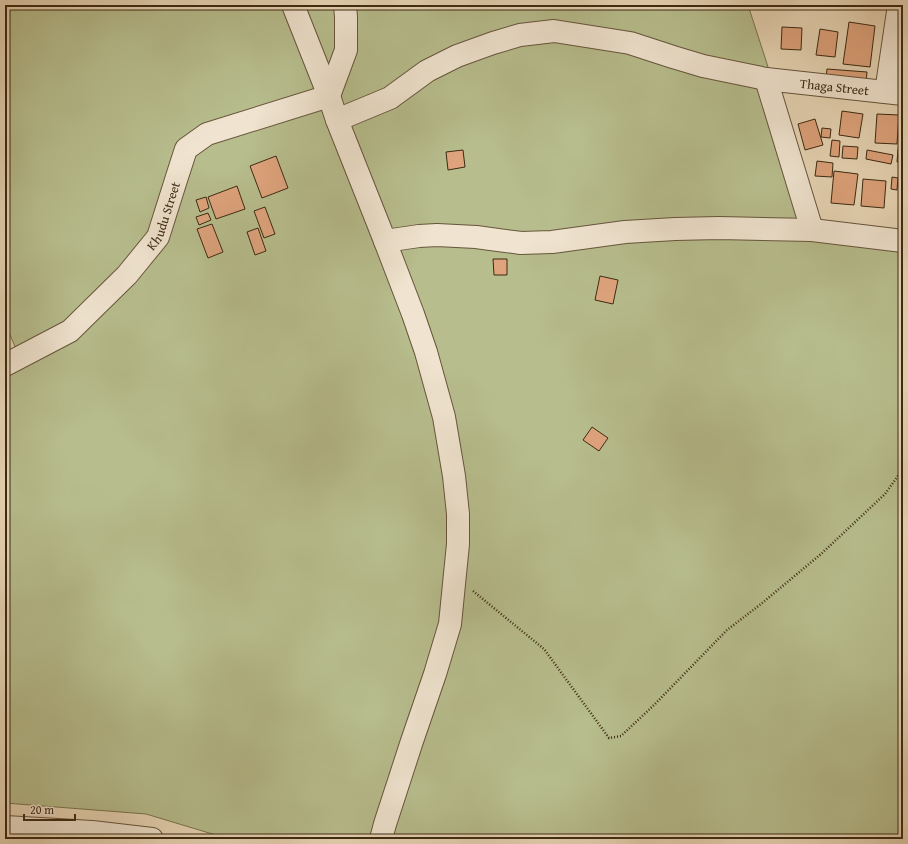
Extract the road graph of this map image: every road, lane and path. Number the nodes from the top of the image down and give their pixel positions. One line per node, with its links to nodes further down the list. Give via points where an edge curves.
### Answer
1 (293, 5): 6 (street)
2 (345, 5): 6 (street, via 346,50)
3 (900, 5): 5 (street)
4 (766, 79): 5 (street, Thaga Street); 7 (street, Thaga Street, via 703,66 630,43 562,32 542,32 520,35 457,56 427,71 390,98); 8 (street)
5 (895, 93)
6 (328, 96): 7 (street); 11 (street, Khudu Street, via 207,134 186,149 158,236 127,276 70,331)
7 (336, 120): 9 (street)
8 (812, 230): 9 (street, via 675,229 625,232 552,242 436,235); 10 (street)
9 (385, 241): 13 (street, via 426,352 444,417 458,514)
10 (903, 241)
11 (5, 365)
12 (903, 469): 13 (path, via 885,494 822,554 727,630 621,736 609,738 544,649)
13 (455, 576): 17 (street, via 450,624 436,674)
14 (5, 827): 15 (street)
15 (83, 836): 16 (street, via 92,832)
16 (152, 839)
17 (381, 839)

